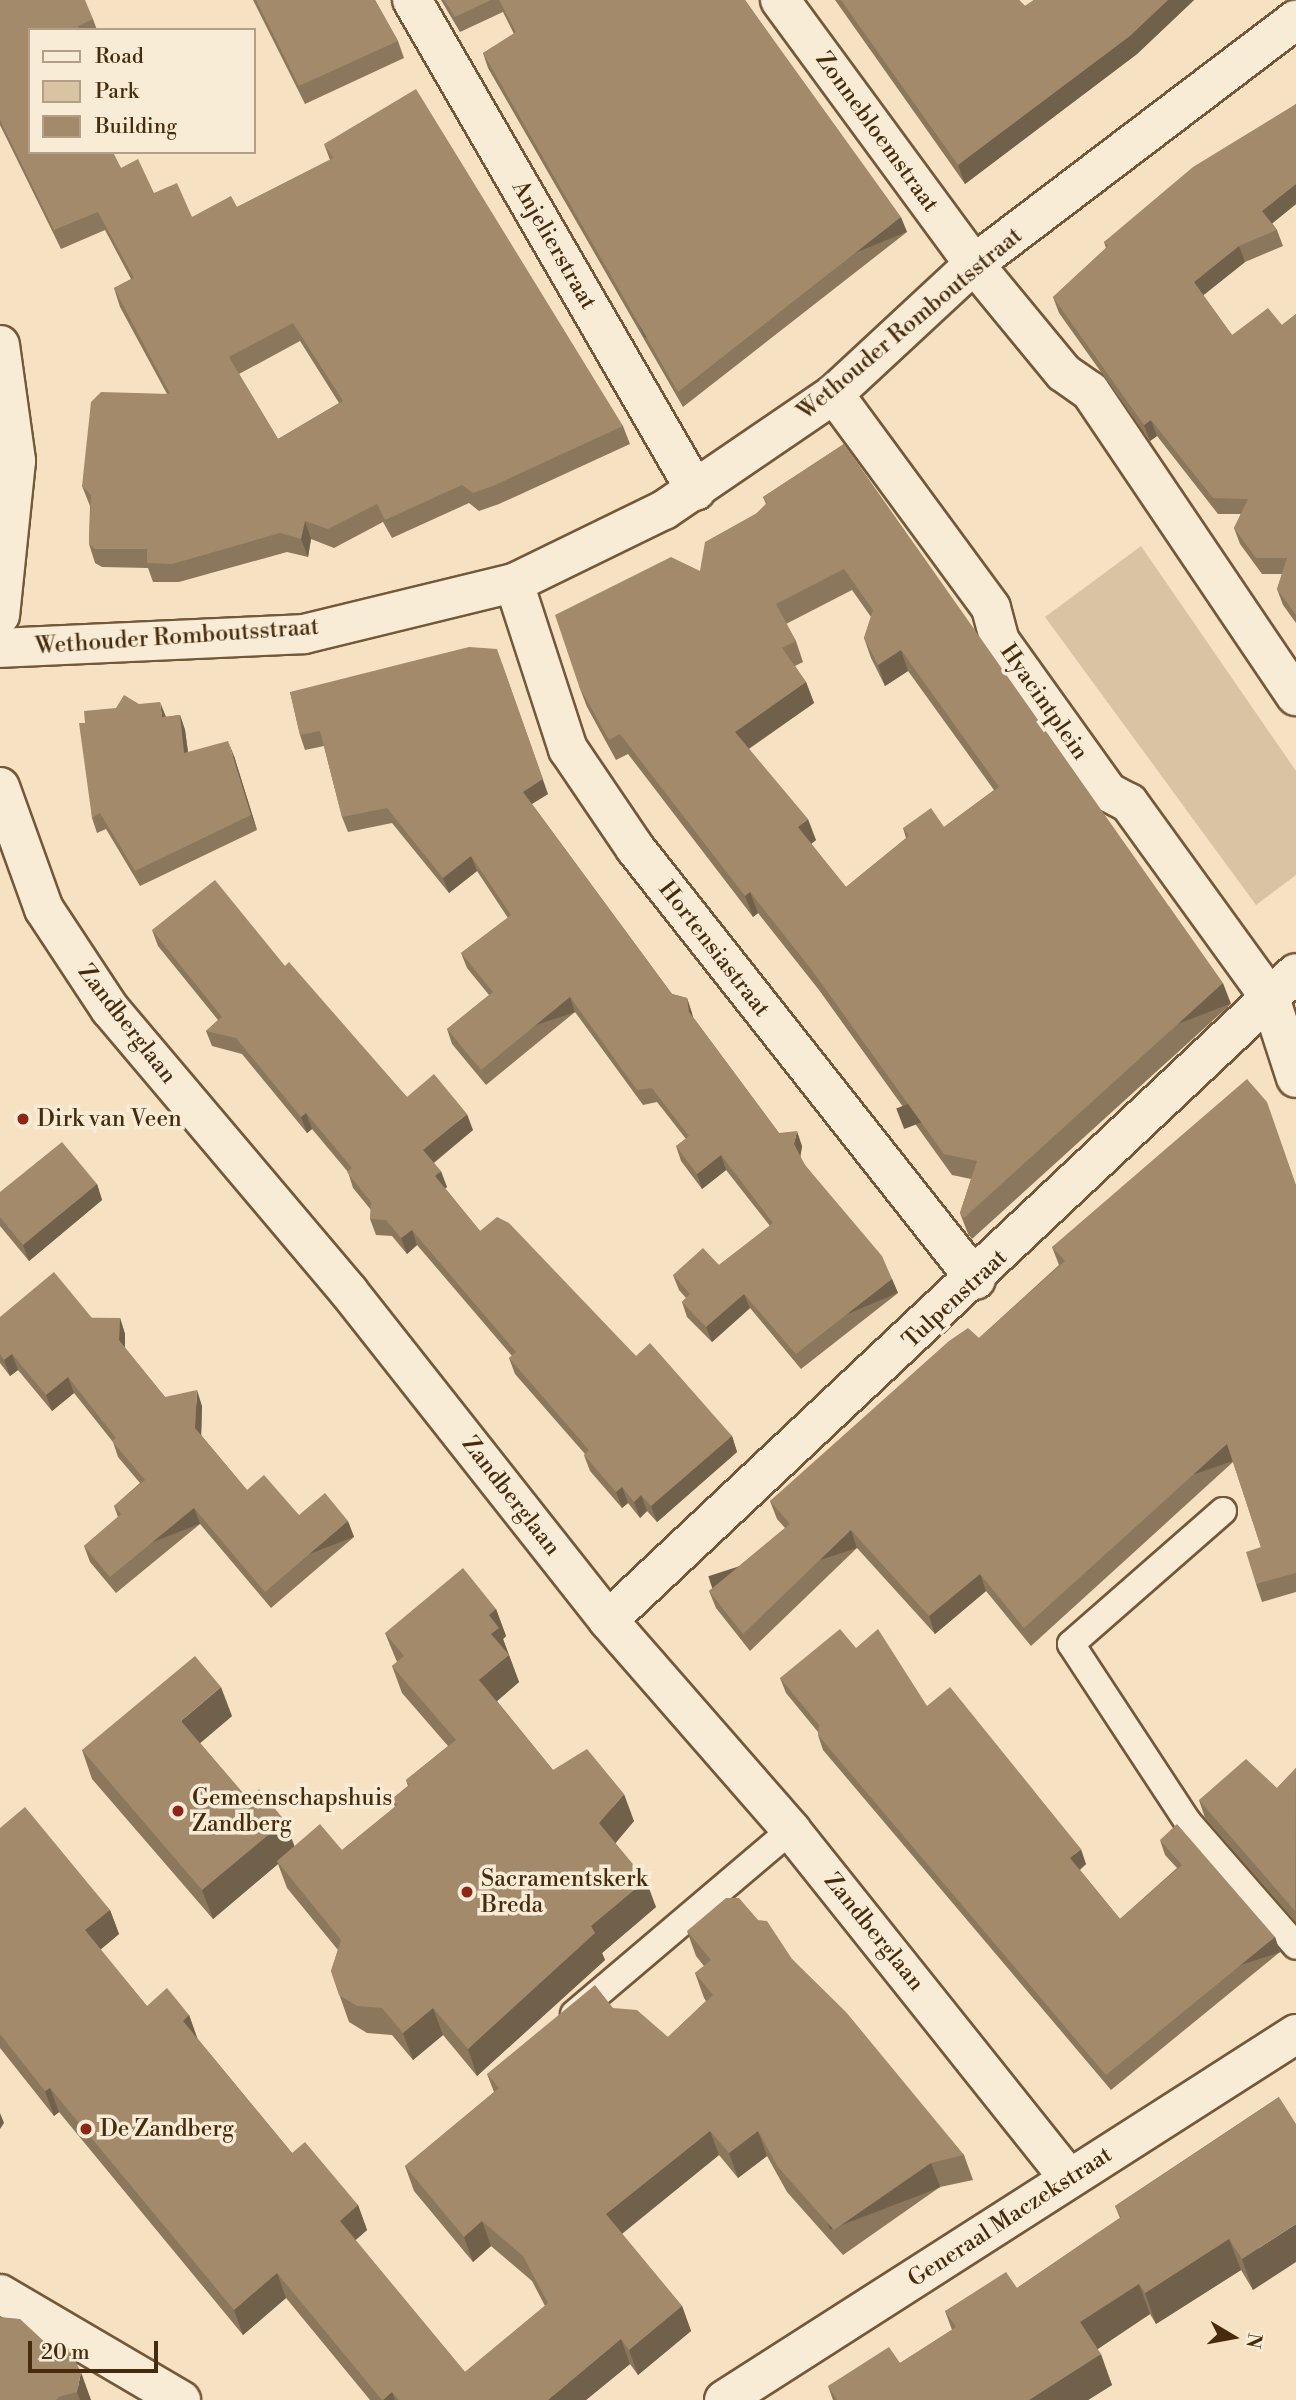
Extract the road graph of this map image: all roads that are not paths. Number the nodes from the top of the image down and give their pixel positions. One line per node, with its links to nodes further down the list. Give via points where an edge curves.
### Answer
1 (412, 0): 7 (street, Anjelierstraat)
2 (780, 0): 4 (street, Zonnebloemstraat)
3 (1294, 26): 4 (street, Wethouder Romboutsstraat)
4 (974, 264): 6 (street, Wethouder Romboutsstraat); 11 (street, via 1064,373 1090,391)
5 (0, 345): 9 (street, via 16,461)
6 (834, 394): 7 (street, Wethouder Romboutsstraat); 13 (street, Hyacintplein, via 991,608 1000,641 1108,792 1129,803)
7 (696, 491): 8 (street, Wethouder Romboutsstraat)
8 (514, 583): 10 (street, Wethouder Romboutsstraat, via 304,634); 15 (street, Hortensiastraat, via 568,749 635,848)
9 (0, 615)
10 (0, 648)
11 (1296, 696)
12 (0, 787): 17 (street, Zandberglaan, via 44,909 110,1009 349,1292)
13 (1283, 986): 14 (street, Hyacintplein); 15 (street, Tulpenstraat)
14 (1296, 1078)
15 (976, 1280): 17 (street, Tulpenstraat)
16 (1223, 1511): 19 (lane, via 1072,1644 1188,1822)
17 (608, 1620): 18 (street, Zandberglaan)
18 (792, 1830): 20 (lane); 22 (street, Zandberglaan)
19 (1296, 1946)
20 (554, 2031)
21 (1296, 2034): 22 (street, Generaal Maczekstraat, via 1200,2101)
22 (1069, 2178): 25 (street, Generaal Maczekstraat)
23 (0, 2294): 24 (street)
24 (181, 2400)
25 (724, 2400)

